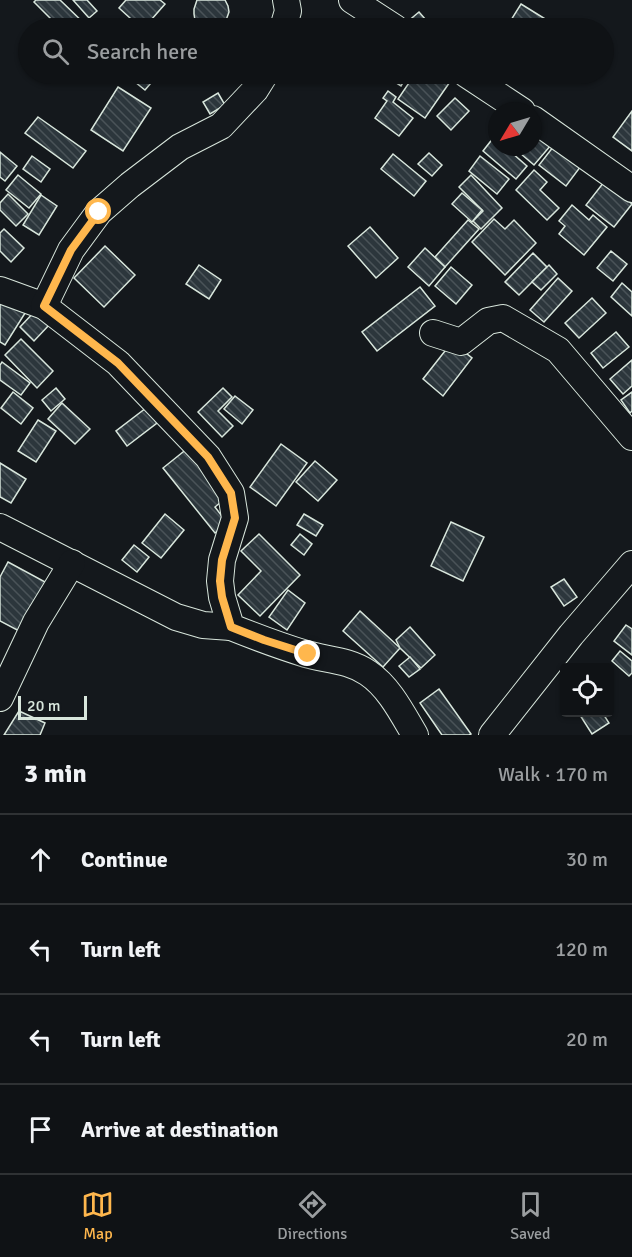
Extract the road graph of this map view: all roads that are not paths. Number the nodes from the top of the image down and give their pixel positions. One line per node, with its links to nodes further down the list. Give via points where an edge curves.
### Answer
1 (286, 0): 3 (street)
2 (352, 0): 4 (street)
3 (286, 18)
4 (380, 18)
5 (259, 84): 11 (street, via 221,126 180,147 99,212 71,250)
6 (481, 84): 7 (street)
7 (508, 102)
8 (542, 124): 9 (street)
9 (632, 189)
10 (0, 290): 11 (street)
11 (44, 306): 17 (street, via 118,363 208,457 231,493 235,518 220,581)
12 (433, 333): 13 (street, via 461,342 488,321 503,318 558,350)
13 (632, 437)
14 (0, 527): 15 (street)
15 (72, 563): 17 (street, via 176,617); 18 (street, via 36,622)
16 (632, 564): 20 (street)
17 (231, 627): 19 (street, via 308,654 345,661 368,673 387,690)
18 (0, 698)
19 (415, 735)
20 (492, 735)

